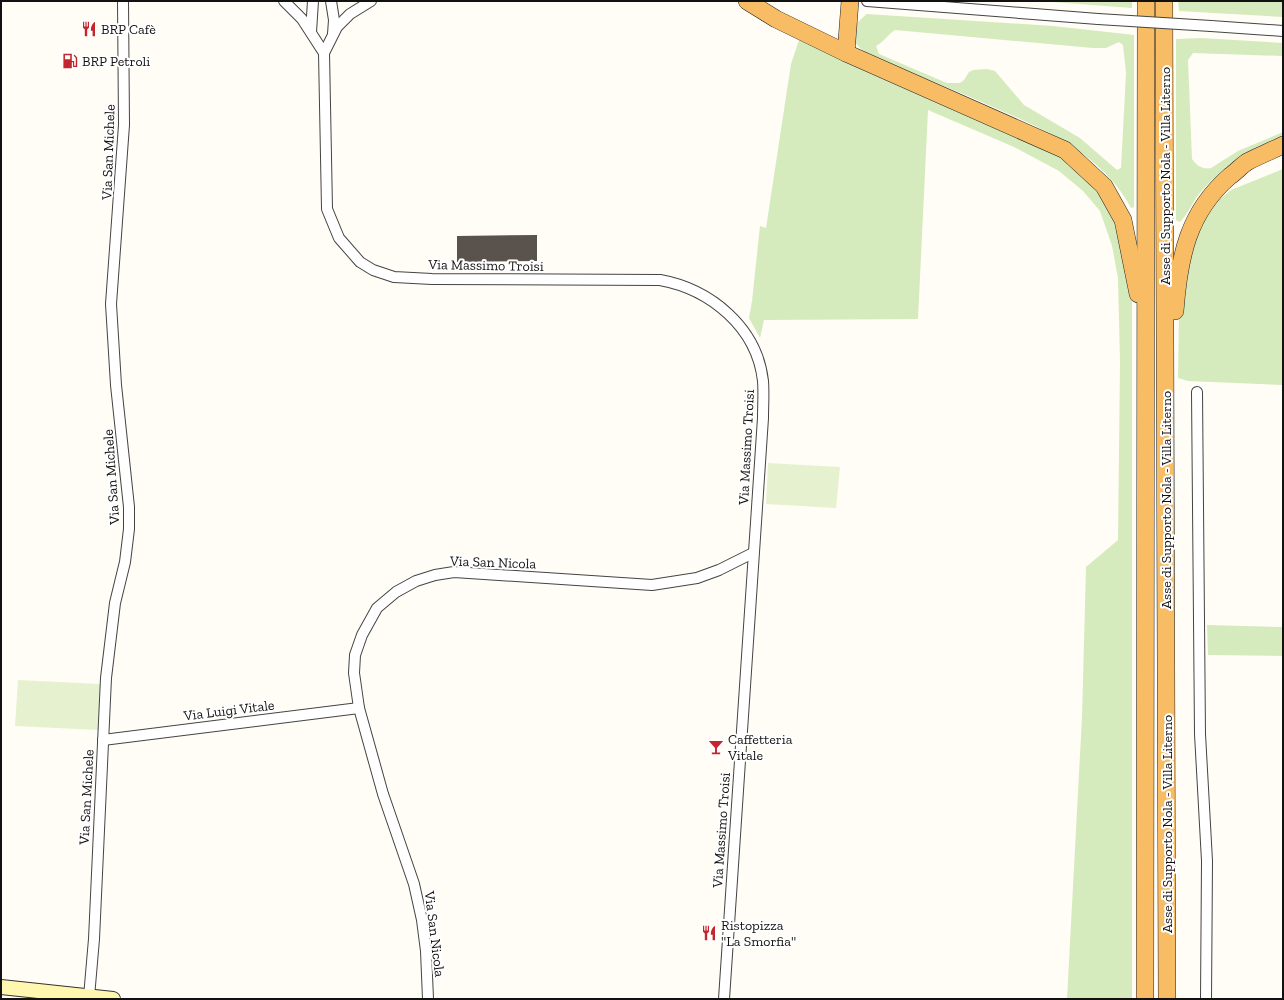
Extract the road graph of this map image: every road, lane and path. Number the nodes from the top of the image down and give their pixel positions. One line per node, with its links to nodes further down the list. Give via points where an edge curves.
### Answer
1 (123, 1): 22 (street, Via San Michele, via 124,125 111,304 129,530 125,562 115,603 106,678)
2 (284, 1): 12 (street, via 302,18)
3 (313, 1): 12 (street)
4 (331, 1): 13 (street, Via Massimo Troisi, via 334,20)
5 (370, 1): 13 (street, Via Massimo Troisi, via 350,14)
6 (747, 1): 15 (highway, via 776,19)
7 (850, 1): 15 (highway)
8 (866, 1): 11 (street, bridge)
9 (1146, 1): 17 (highway, Asse di Supporto Nola - Villa Literno)
10 (1164, 1): 18 (highway, Asse di Supporto Nola - Villa Literno)
11 (1283, 31)
12 (311, 32): 14 (street)
13 (332, 36): 14 (street, Via Massimo Troisi)
14 (324, 53): 20 (street, Via Massimo Troisi, via 327,209 339,238 360,262 373,270 394,277 660,280 679,284 713,300 741,327 758,361 763,380 763,418)
15 (846, 53): 17 (highway, via 1065,150 1104,186 1123,220)
16 (1283, 145): 18 (highway, via 1246,162 1219,186 1200,209 1189,232 1181,260 1174,331)
17 (1146, 329): 28 (highway, Asse di Supporto Nola - Villa Literno)
18 (1166, 362): 29 (highway, Asse di Supporto Nola - Villa Literno)
19 (1198, 392): 30 (street, via 1200,734 1207,861)
20 (753, 553): 21 (street, Via San Nicola, via 697,578 652,585 454,572 416,581 396,592 377,608 362,635 355,655 354,673); 27 (street, Via Massimo Troisi)
21 (358, 708): 22 (street, Via Luigi Vitale); 26 (street, Via San Nicola, via 383,794 414,884 426,951)
22 (103, 740): 24 (street, Via San Michele, via 94,940)
23 (1, 987): 24 (main road)
24 (80, 997): 25 (main road)
25 (113, 999)
26 (428, 999)
27 (724, 999)
28 (1145, 999)
29 (1167, 999)
30 (1206, 999)

